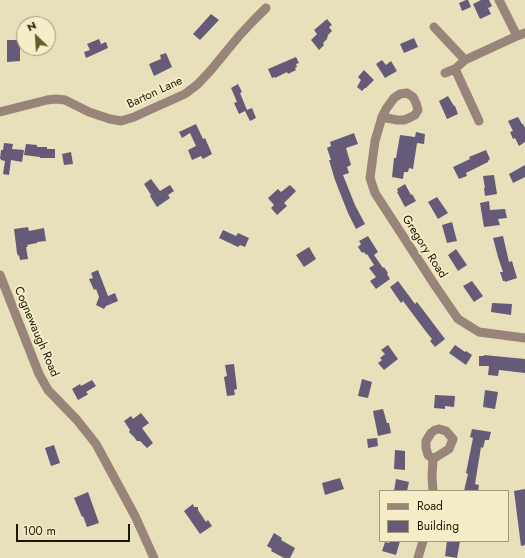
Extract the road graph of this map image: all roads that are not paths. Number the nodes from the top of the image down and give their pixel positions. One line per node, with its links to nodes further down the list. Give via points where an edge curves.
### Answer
1 (499, 0): 4 (street)
2 (266, 8): 8 (street, Barton Lane, via 198,84 185,94 134,117 121,121 110,120 65,100 56,99)
3 (434, 27): 5 (street)
4 (521, 34): 5 (street)
5 (465, 60): 6 (street)
6 (455, 69): 7 (street); 10 (street)
7 (445, 73)
8 (0, 112)
9 (382, 117): 12 (street, Gregory Road, via 375,141 370,178 375,193 431,281 458,319 479,332)
10 (479, 120)
11 (0, 275): 16 (street, Cognewaugh Road, via 39,374 48,390 96,444 135,516)
12 (525, 338)
13 (433, 459): 14 (street)
14 (433, 490)
15 (423, 542): 17 (street)
16 (154, 558)
17 (418, 558)

